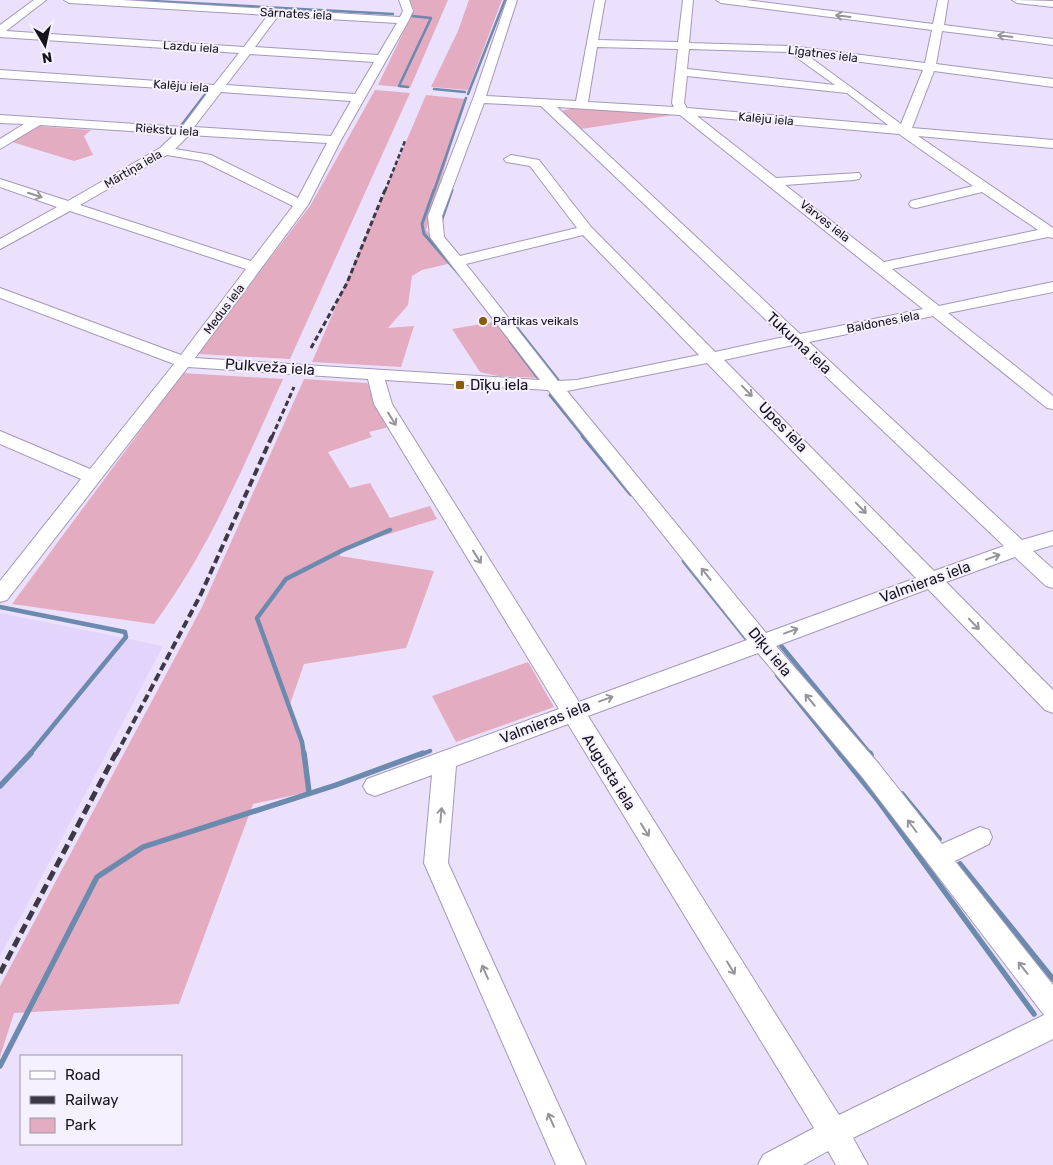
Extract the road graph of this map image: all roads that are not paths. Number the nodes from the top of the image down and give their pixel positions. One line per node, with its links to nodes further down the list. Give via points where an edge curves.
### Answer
1 (42, 0): 14 (street)
2 (69, 0): 11 (street, Sārnates iela)
3 (404, 0): 12 (street, Medus iela, via 408,11)
4 (512, 0): 29 (street, Dīķu iela)
5 (600, 0): 16 (street)
6 (688, 0): 18 (street)
7 (721, 0): 13 (street, one-way to 7)
8 (943, 0): 13 (street)
9 (1017, 0): 10 (street)
10 (1053, 4)
11 (275, 13): 12 (street, Sārnates iela); 20 (street, Mārtiņa iela)
12 (404, 20): 21 (street, Medus iela)
13 (937, 27): 17 (street, one-way to 13); 22 (street)
14 (0, 30)
15 (0, 34): 20 (street, Lazdu iela)
16 (592, 42): 18 (street, Līgatnes iela); 31 (street)
17 (1053, 42)
18 (683, 47): 19 (street, Līgatnes iela); 23 (street)
19 (790, 49): 22 (street, Līgatnes iela); 27 (street)
20 (246, 50): 21 (street, Lazdu iela); 26 (street, Mārtiņa iela)
21 (382, 59): 28 (street, Medus iela)
22 (930, 67): 25 (street, Līgatnes iela); 36 (street)
23 (681, 72): 27 (street); 32 (street, via 678,103)
24 (0, 74): 26 (street, Kalēju iela)
25 (1053, 83)
26 (218, 88): 28 (street, Kalēju iela); 35 (street, Mārtiņa iela)
27 (850, 90): 36 (street)
28 (361, 98): 37 (street, Medus iela)
29 (480, 99): 30 (street, Kalēju iela); 52 (street, Dīķu iela, via 435,216 437,237)
30 (546, 104): 31 (street, Kalēju iela); 58 (street, Tukuma iela)
31 (581, 106): 32 (street, Kalēju iela)
32 (683, 111): 36 (street, Kalēju iela); 43 (street, Vārves iela)
33 (0, 119): 34 (street, Riekstu iela)
34 (36, 122): 35 (street, Riekstu iela); 39 (street)
35 (185, 131): 37 (street, Riekstu iela); 40 (street, Mārtiņa iela)
36 (904, 132): 38 (street, Kalēju iela); 45 (street)
37 (335, 140): 47 (street, Medus iela)
38 (1053, 144)
39 (0, 145)
40 (165, 151): 47 (street, via 206,158); 48 (street, Mārtiņa iela)
41 (511, 159): 49 (street, Upes iela, via 534,163)
42 (854, 176): 43 (street)
43 (776, 182): 54 (street, Vārves iela)
44 (0, 183): 48 (street, one-way to 48)
45 (984, 186): 46 (street); 50 (street)
46 (916, 204)
47 (301, 205): 53 (street, Medus iela)
48 (70, 206): 51 (street, Mārtiņa iela); 53 (street)
49 (586, 230): 52 (street); 59 (street, Upes iela)
50 (1052, 233): 54 (street)
51 (0, 245)
52 (458, 261): 62 (street, Dīķu iela)
53 (254, 267): 60 (street, Medus iela)
54 (883, 267): 57 (street, Vārves iela)
55 (1053, 287): 57 (street, Baldones iela)
56 (0, 293): 60 (street, Pulkveža iela)
57 (937, 312): 58 (street, Baldones iela); 63 (street, Vārves iela)
58 (795, 340): 59 (street, Baldones iela); 67 (street, Tukuma iela)
59 (713, 356): 62 (street, Baldones iela, via 577,385); 68 (street, Upes iela, one-way to 68)
60 (184, 362): 61 (street, Pulkveža iela); 65 (street, Medus iela)
61 (375, 374): 62 (street, Pulkveža iela); 73 (street, Augusta iela, one-way to 73, via 383,404)
62 (553, 385): 71 (street, Dīķu iela, one-way to 62)
63 (1053, 404)
64 (0, 437): 65 (street)
65 (92, 478): 70 (street, Medus iela)
66 (1053, 538): 67 (street, Valmieras iela)
67 (1018, 548): 68 (street, Valmieras iela, one-way to 67); 69 (street, Tukuma iela)
68 (931, 580): 71 (street, Valmieras iela, one-way to 68); 72 (street, Upes iela, one-way to 72)
69 (1053, 581)
70 (0, 595)
71 (760, 641): 73 (street, Valmieras iela, one-way to 71); 77 (street, Dīķu iela, one-way to 71, via 871,771)
72 (1053, 704)
73 (572, 712): 74 (street, Valmieras iela); 80 (street, Augusta iela, one-way to 80)
74 (445, 760): 75 (street, Valmieras iela); 81 (street, one-way to 74, via 436,863)
75 (375, 786)
76 (980, 837): 77 (street)
77 (937, 858): 78 (street, Dīķu iela, one-way to 77)
78 (1053, 1006)
79 (1053, 1025): 80 (street)
80 (833, 1133): 82 (street); 83 (street, Augusta iela)
81 (571, 1165)
82 (773, 1165)
83 (853, 1165)

